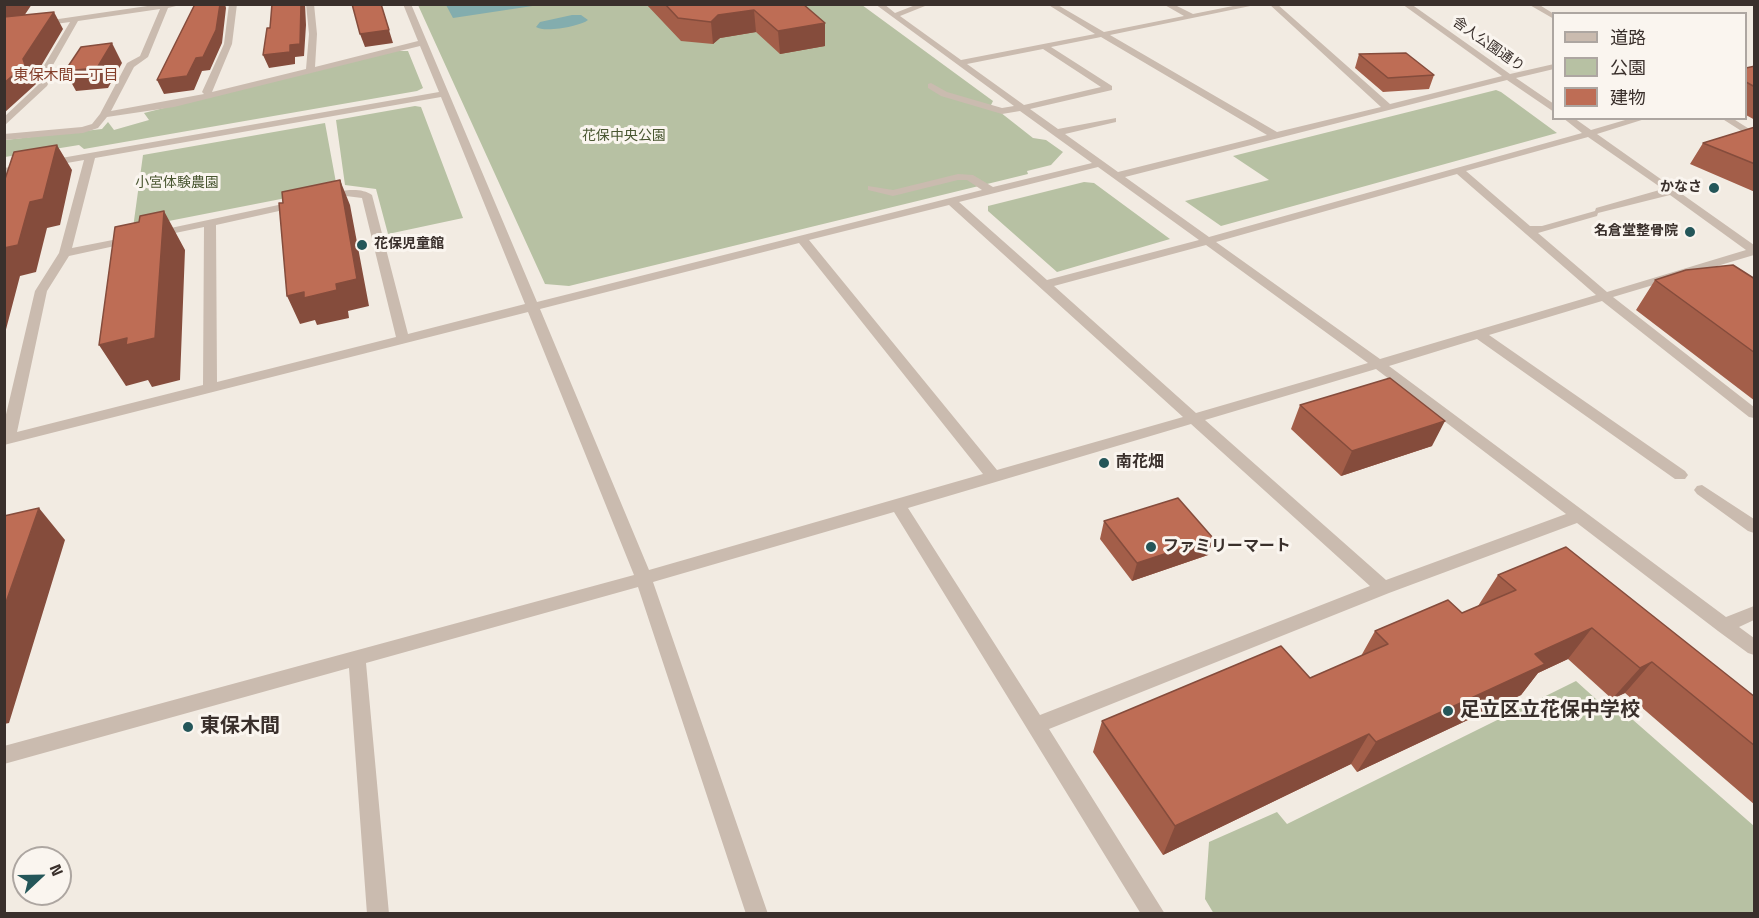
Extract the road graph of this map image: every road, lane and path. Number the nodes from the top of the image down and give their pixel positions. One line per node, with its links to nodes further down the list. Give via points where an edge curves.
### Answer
1 (181, 4): 13 (street)
2 (233, 4): 29 (street, via 228,44 207,92)
3 (310, 4): 25 (street)
4 (407, 4): 21 (street)
5 (878, 4): 15 (street)
6 (927, 4): 15 (street)
7 (1050, 4): 20 (street)
8 (1166, 4): 17 (street)
9 (1257, 4): 17 (street)
10 (1272, 4): 31 (street)
11 (1406, 4): 26 (street, 舎人公園通り)
12 (1532, 4): 16 (street)
13 (164, 7): 14 (street); 33 (street, via 144,57 130,65)
14 (116, 9): 18 (street)
15 (894, 16): 23 (street)
16 (1552, 16)
17 (1192, 17): 20 (street)
18 (75, 20): 19 (street); 38 (street, via 40,79 44,84)
19 (4, 29)
20 (1102, 35): 22 (street); 41 (street)
21 (422, 43): 25 (street); 28 (street)
22 (1044, 46): 23 (street); 30 (street, via 1109,88)
23 (958, 63): 30 (street)
24 (1552, 66): 26 (street)
25 (312, 69): 29 (street)
26 (1508, 77): 31 (street); 32 (street, 舎人公園通り)
27 (931, 86): 30 (street, via 944,94 1002,111)
28 (443, 94): 44 (street); 61 (street)
29 (210, 95): 33 (street)
30 (1019, 107): 39 (street)
31 (1387, 107): 41 (street)
32 (1552, 108)
33 (104, 115): 43 (street, via 95,126 83,130)
34 (1113, 120): 39 (street)
35 (1570, 120): 40 (street)
36 (1637, 120): 40 (street)
37 (1728, 120): 42 (street)
38 (4, 123)
39 (1055, 133): 45 (street)
40 (1589, 134): 46 (street); 51 (street)
41 (1276, 136): 48 (street)
42 (1755, 136)
43 (4, 137)
44 (90, 156): 47 (street); 58 (street)
45 (1098, 164): 48 (street); 50 (street)
46 (1458, 170): 54 (street); 56 (street)
47 (4, 171)
48 (1114, 176): 56 (street)
49 (872, 188): 50 (street, via 893,193 969,177)
50 (991, 191): 52 (street)
51 (1672, 191): 54 (street); 57 (street)
52 (950, 200): 55 (street); 59 (street)
53 (210, 222): 58 (street); 63 (street, via 346,193 367,195); 65 (street)
54 (1528, 230): 60 (street)
55 (801, 238): 61 (street); 70 (street)
56 (1206, 242): 59 (street); 64 (street)
57 (1755, 251): 60 (street)
58 (65, 253): 68 (street, via 40,291)
59 (1044, 285): 67 (street)
60 (1606, 296): 62 (street); 66 (street)
61 (532, 306): 63 (street); 75 (street)
62 (1478, 334): 64 (street); 69 (street)
63 (403, 339): 65 (street)
64 (1378, 364): 67 (street); 73 (street)
65 (210, 388): 68 (street)
66 (1755, 414)
67 (1195, 418): 70 (street); 76 (street)
68 (6, 440)
69 (1680, 475)
70 (994, 477): 72 (street)
71 (1702, 490): 74 (street)
72 (898, 505): 75 (street); 81 (street)
73 (1578, 516): 76 (street); 78 (street)
74 (1755, 527)
75 (644, 578): 80 (street); 84 (street)
76 (1383, 588): 81 (street)
77 (1755, 613): 78 (street)
78 (1724, 626): 79 (street)
79 (1755, 648)
80 (357, 659): 82 (street); 83 (street)
81 (1036, 725): 85 (street)
82 (4, 755)
83 (378, 914)
84 (757, 914)
85 (1154, 914)

